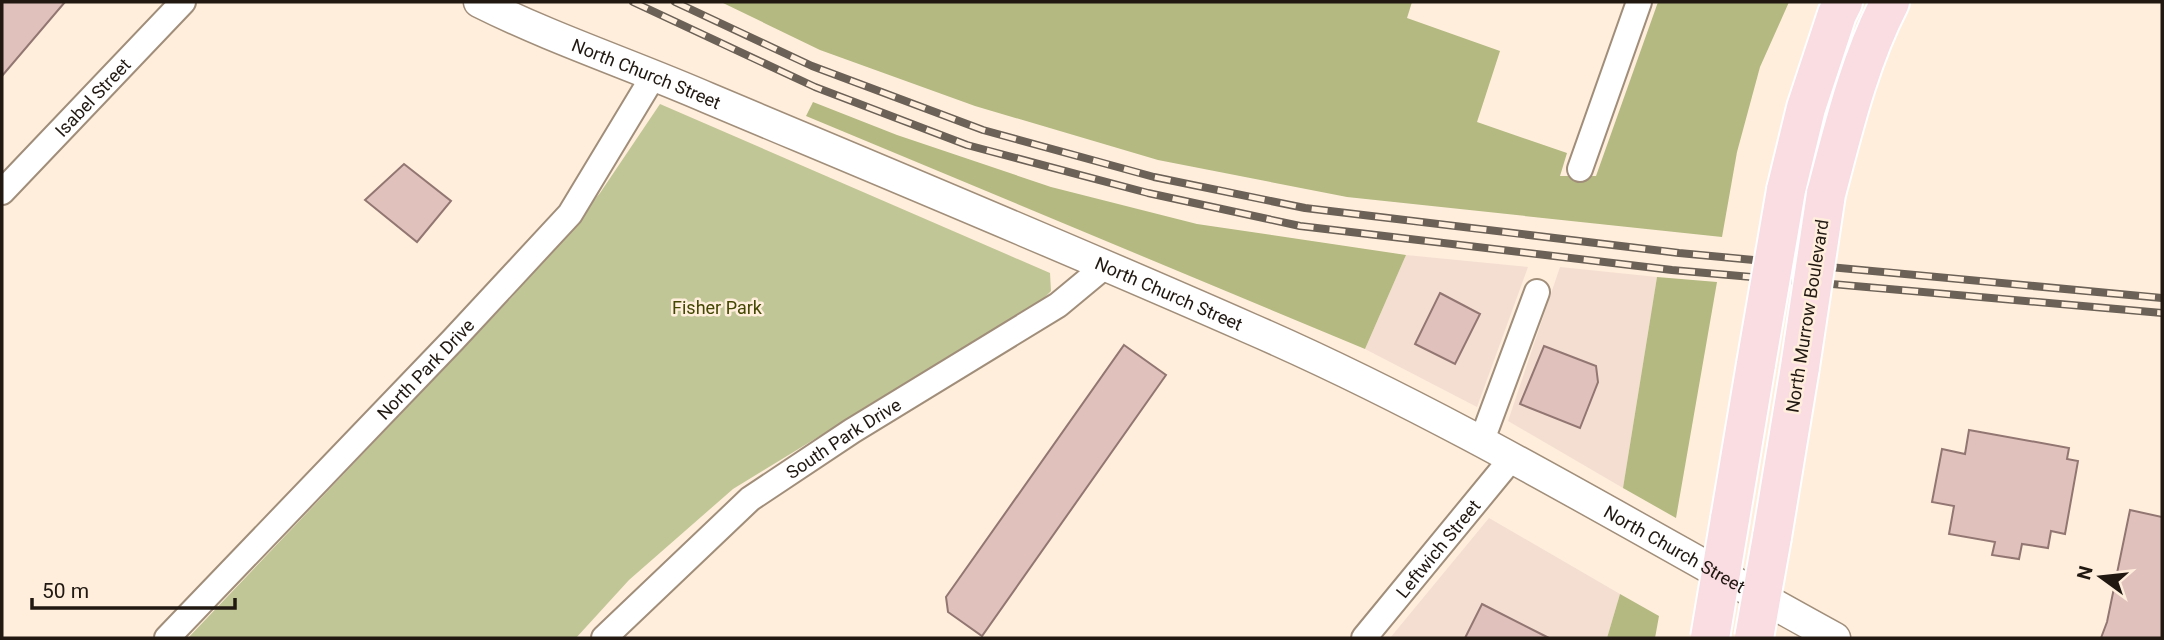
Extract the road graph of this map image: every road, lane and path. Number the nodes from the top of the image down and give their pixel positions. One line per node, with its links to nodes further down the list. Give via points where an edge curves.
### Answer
1 (183, 2): 8 (street, Isabel Street)
2 (479, 2): 6 (street, North Church Street, via 527,26)
3 (1639, 2): 7 (street)
4 (1843, 2): 16 (main road, bridge, via 1807,108 1786,190)
5 (1890, 2): 17 (main road, North Murrow Boulevard, bridge, via 1847,114 1826,194)
6 (654, 75): 9 (street, North Church Street); 13 (street, North Park Drive, via 570,214)
7 (1580, 169)
8 (2, 192)
9 (1105, 266): 11 (street, North Church Street, via 1369,382); 14 (street, South Park Drive, via 1058,305 750,499)
10 (1536, 292): 11 (street)
11 (1482, 440): 12 (street, North Church Street)
12 (1511, 458): 15 (street, Leftwich Street); 18 (street, North Church Street)
13 (167, 638)
14 (604, 638)
15 (1364, 638)
16 (1710, 638)
17 (1754, 638)
18 (1835, 638)

